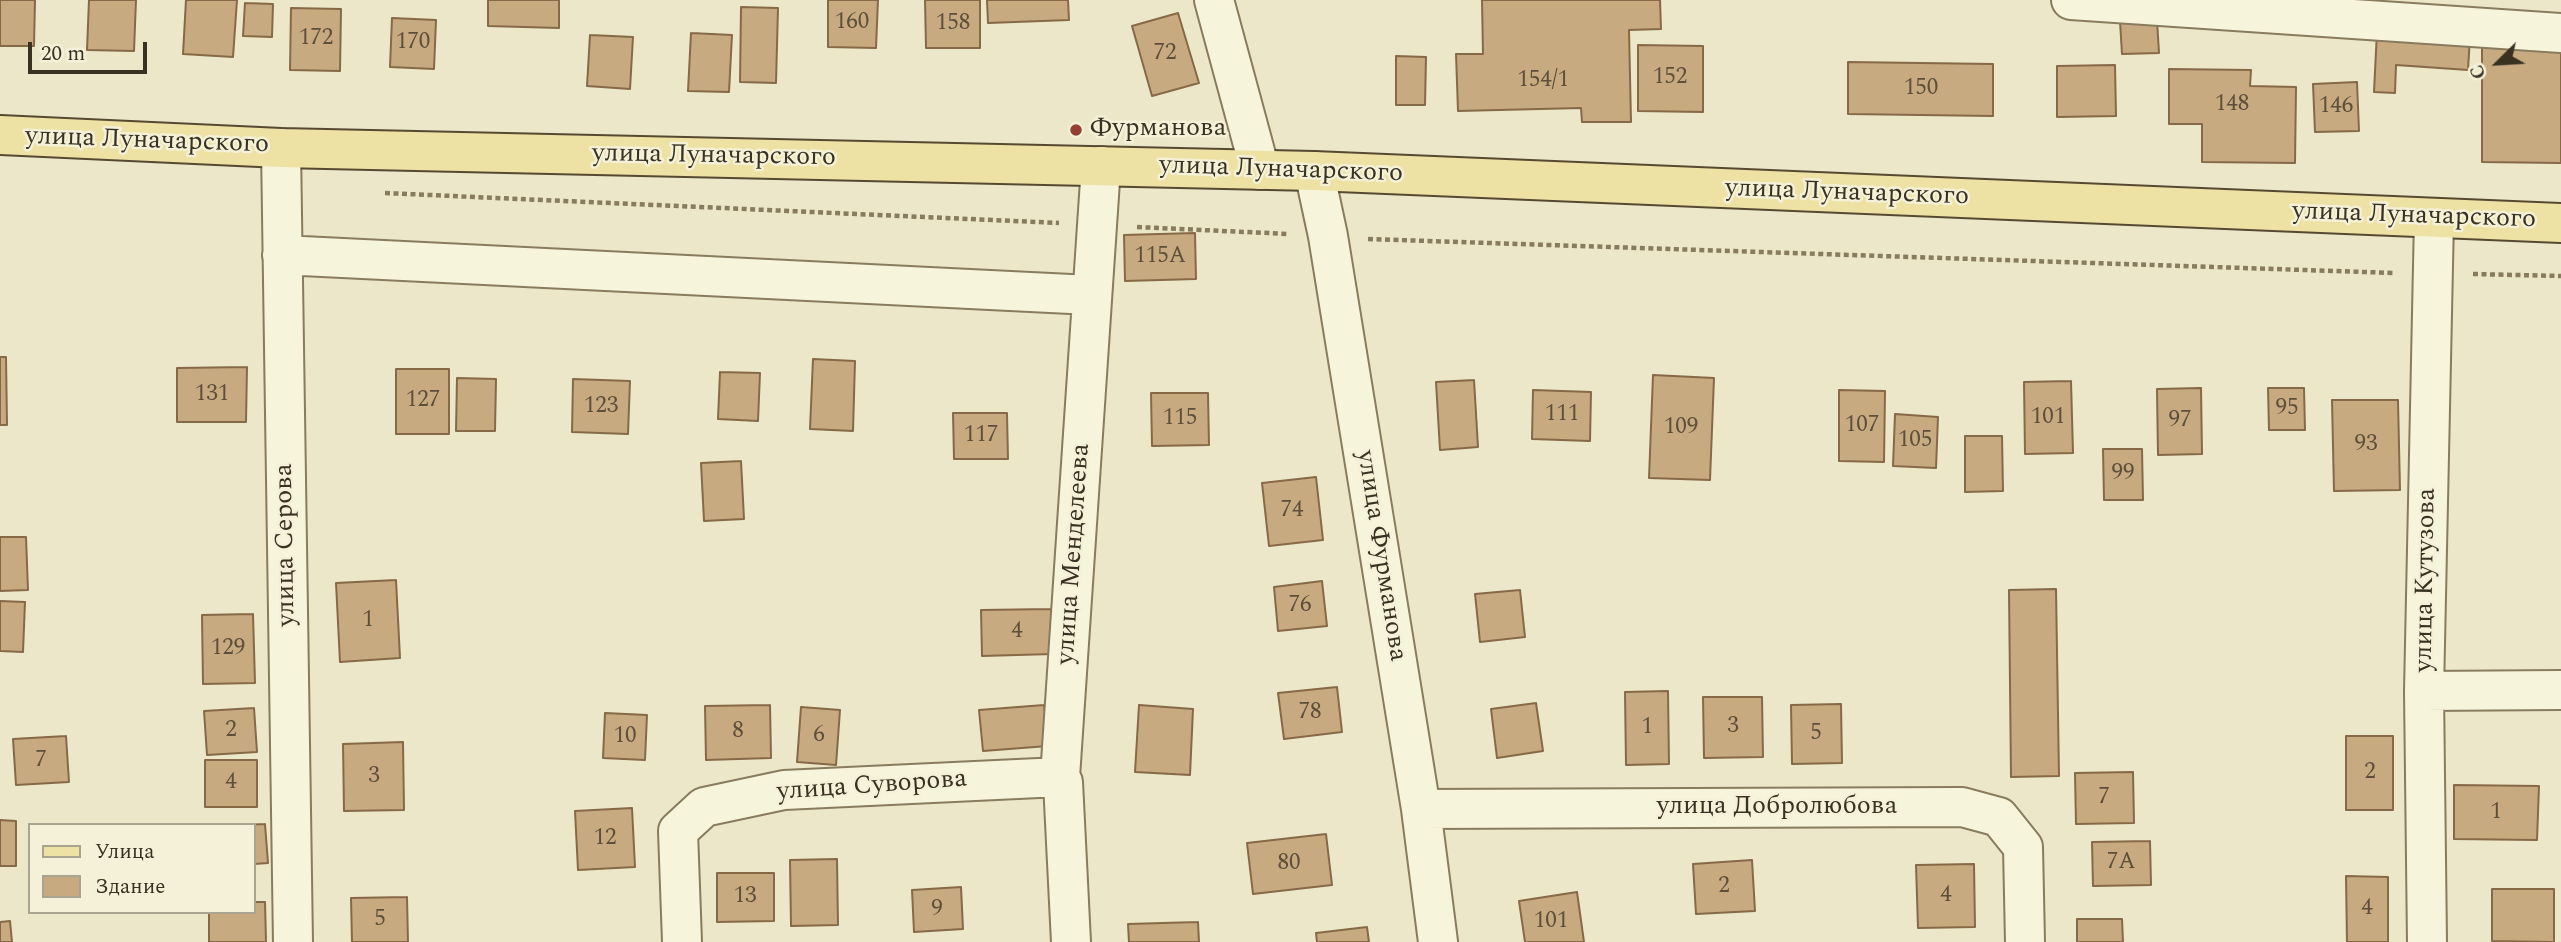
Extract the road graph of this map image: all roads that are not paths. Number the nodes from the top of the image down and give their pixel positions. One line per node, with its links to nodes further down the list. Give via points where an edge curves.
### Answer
1 (1214, 0): 7 (street)
2 (2071, 0): 3 (street)
3 (2561, 33)
4 (0, 135): 5 (main road, улица Луначарского)
5 (281, 148): 6 (main road, улица Луначарского); 11 (street, улица Серова)
6 (1101, 166): 7 (main road, улица Луначарского); 12 (street, улица Менделеева)
7 (1261, 170): 8 (main road, улица Луначарского)
8 (1314, 170): 9 (main road, улица Луначарского); 16 (street, улица Фурманова)
9 (2434, 219): 10 (main road, улица Луначарского); 14 (street, улица Кутузова)
10 (2561, 223)
11 (282, 255): 12 (street); 17 (street, улица Серова)
12 (1091, 295): 15 (street, улица Менделеева)
13 (2561, 690): 14 (street)
14 (2424, 691): 22 (street, улица Кутузова)
15 (1060, 777): 18 (street, улица Суворова, via 784,790 704,807 678,831); 19 (street, улица Менделеева)
16 (1421, 809): 20 (street, улица Фурманова); 21 (street, улица Добролюбова, via 1962,807 1999,817 2023,847)
17 (293, 942)
18 (682, 942)
19 (1071, 942)
20 (1438, 942)
21 (2025, 942)
22 (2427, 942)

